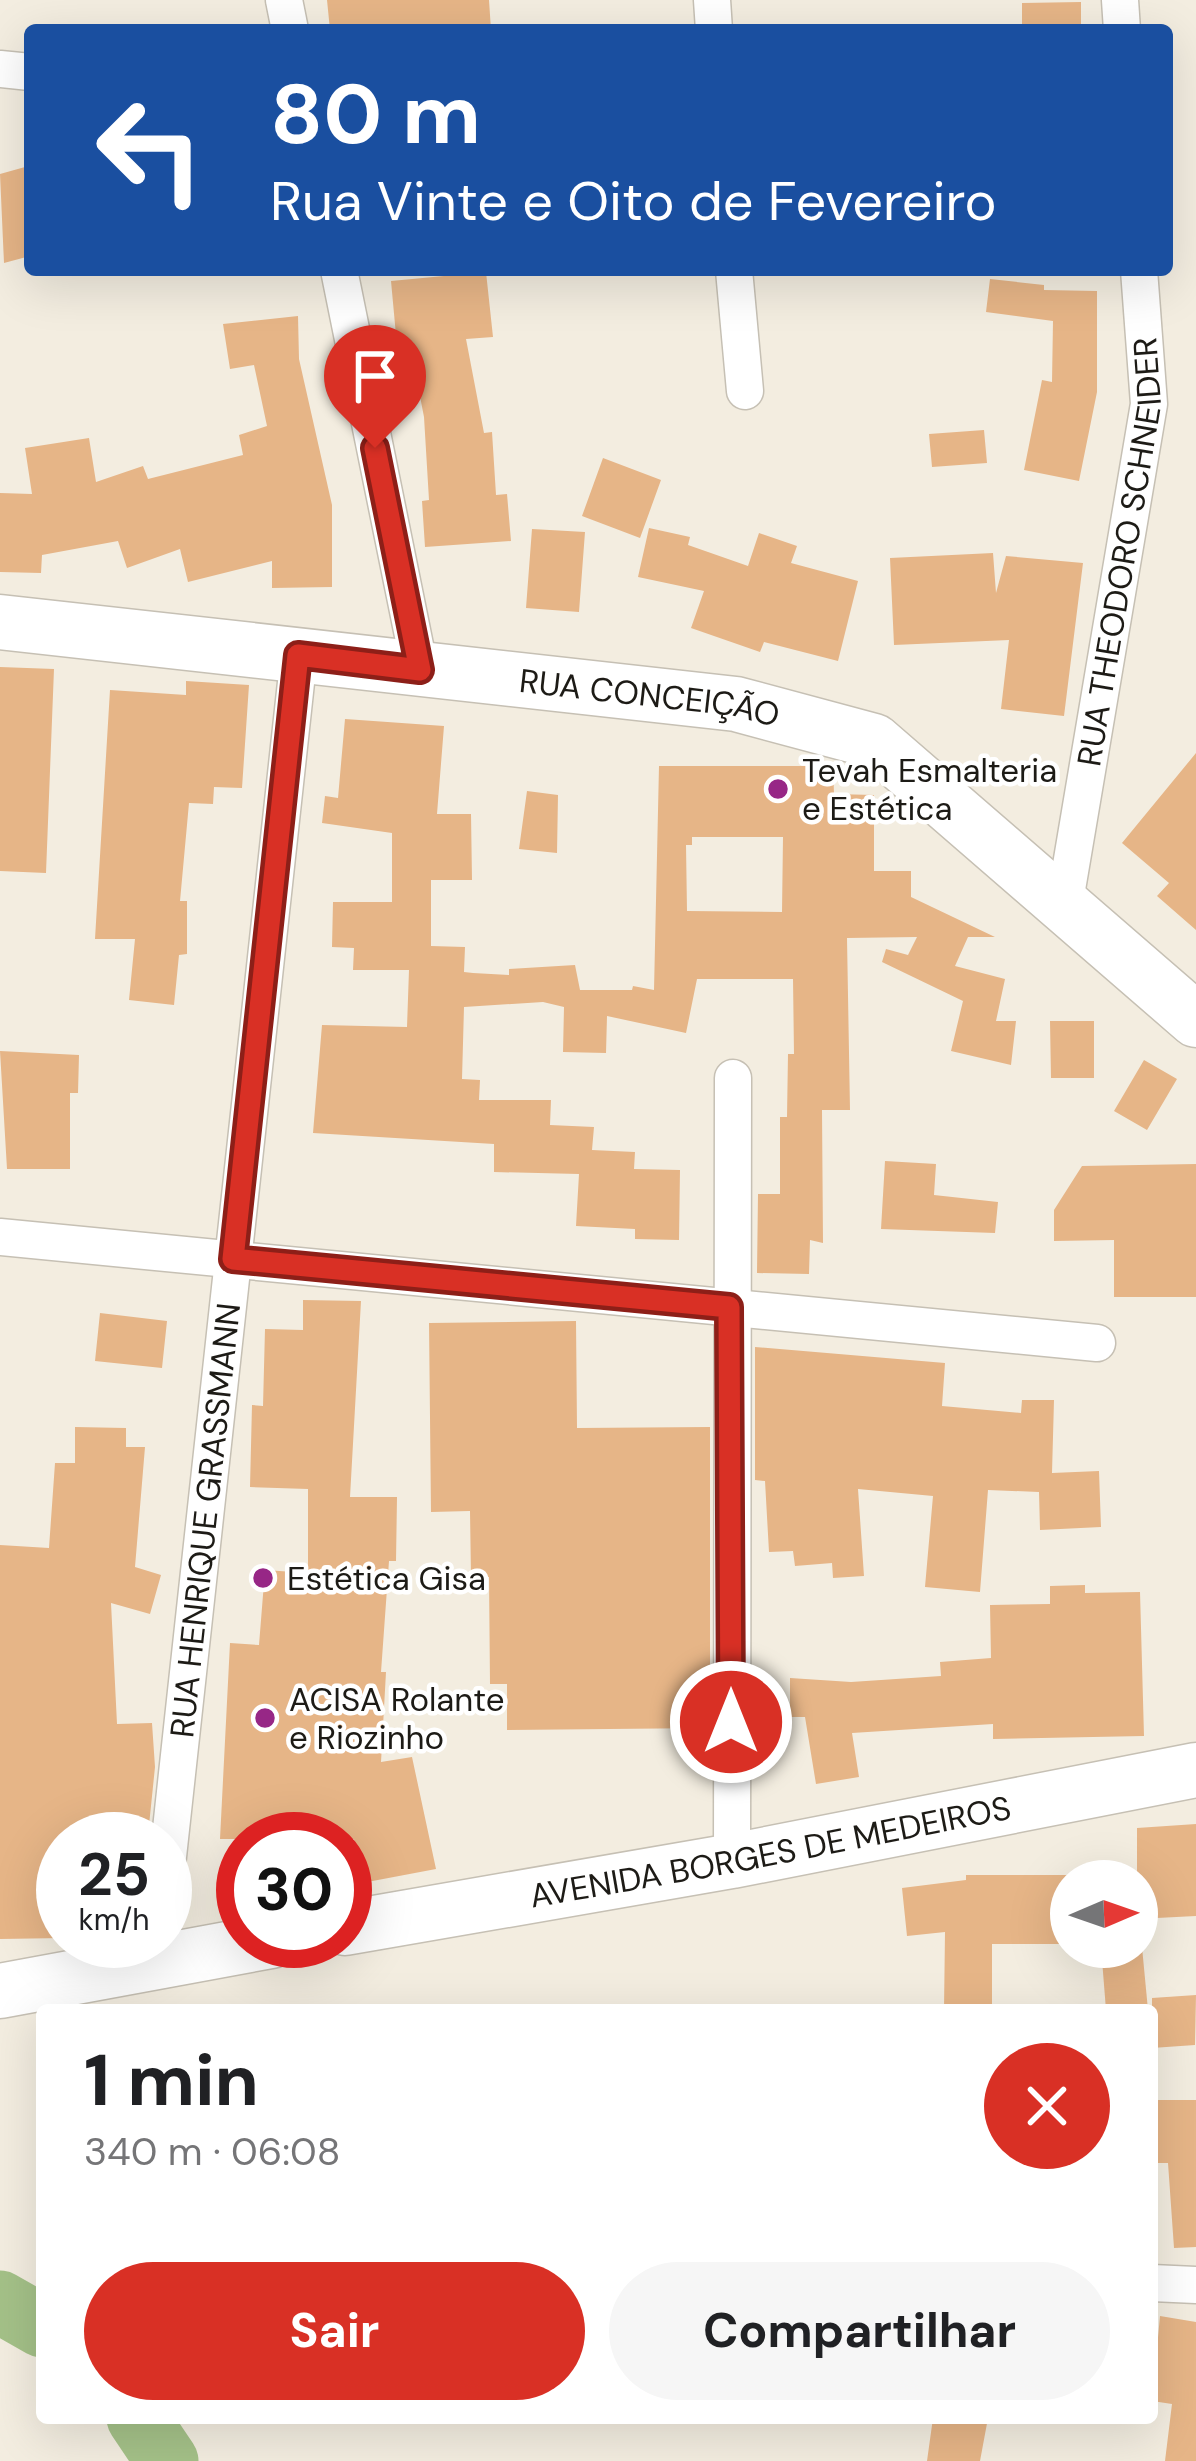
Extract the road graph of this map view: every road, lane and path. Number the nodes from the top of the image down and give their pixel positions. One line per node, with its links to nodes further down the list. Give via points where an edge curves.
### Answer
1 (340, 276): 7 (street)
2 (735, 276): 4 (street)
3 (1139, 276): 8 (street, RUA THEODORO SCHNEIDER, via 1149,404)
4 (745, 391)
5 (0, 622): 6 (main road, RUA CONCEIÇÃO)
6 (298, 655): 7 (main road, RUA CONCEIÇÃO); 12 (street, RUA HENRIQUE GRASSMANN)
7 (420, 670): 8 (main road, RUA CONCEIÇÃO, via 736,704 874,741)
8 (1065, 901): 9 (main road, RUA CONCEIÇÃO)
9 (1196, 1020)
10 (733, 1078): 13 (street)
11 (0, 1237): 12 (street)
12 (233, 1259): 13 (street); 16 (street, RUA HENRIQUE GRASSMANN)
13 (729, 1307): 14 (street); 17 (street)
14 (1097, 1343)
15 (1196, 1770): 17 (main road, AVENIDA BORGES DE MEDEIROS)
16 (173, 1812)
17 (732, 1861): 18 (main road, AVENIDA BORGES DE MEDEIROS)
18 (372, 1923)
19 (91, 1968): 20 (main road)
20 (0, 1991)
21 (1158, 2283): 22 (street)
22 (1196, 2285)

